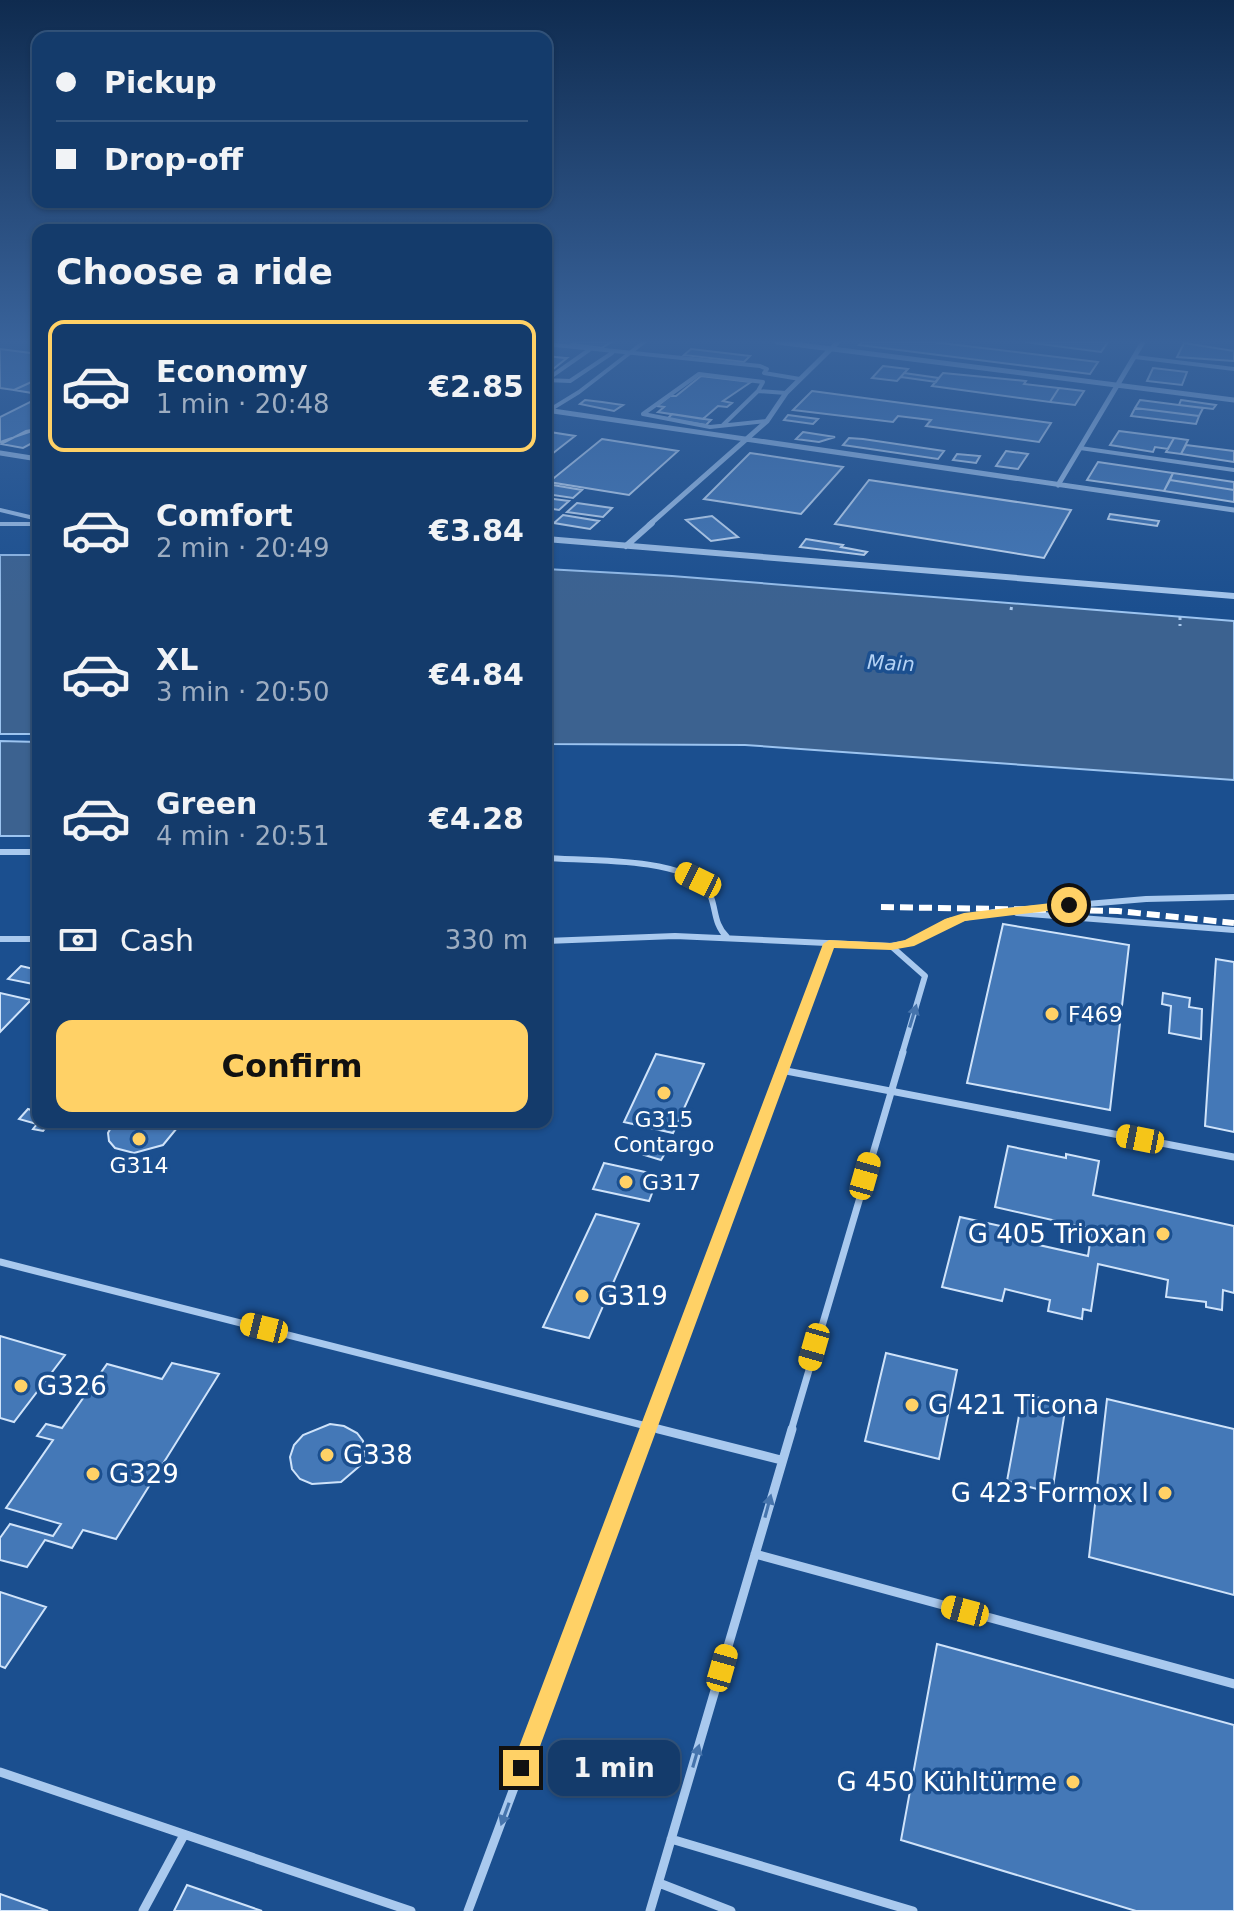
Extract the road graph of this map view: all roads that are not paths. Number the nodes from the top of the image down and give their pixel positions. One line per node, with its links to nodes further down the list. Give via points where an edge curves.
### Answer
1 (685, 431): 4 (street)
2 (756, 431): 4 (street)
3 (1090, 431): 5 (street)
4 (746, 440): 11 (street); 18 (street)
5 (1080, 448): 10 (lane); 11 (street)
6 (0, 453): 8 (street)
7 (32, 454): 8 (street)
8 (26, 457): 9 (street)
9 (32, 458)
10 (1234, 470)
11 (1058, 485): 13 (street)
12 (0, 510): 14 (lane)
13 (1234, 510)
14 (32, 520)
15 (32, 522): 16 (lane)
16 (0, 524)
17 (552, 540): 18 (street)
18 (626, 546): 19 (street)
19 (1234, 596)
20 (0, 852): 21 (lane)
21 (32, 852)
22 (552, 858): 28 (lane, via 682,872 710,893 714,922)
23 (1234, 897): 24 (lane)
24 (993, 912): 25 (lane); 31 (lane, via 949,921 909,943)
25 (1234, 930)
26 (0, 939): 27 (lane)
27 (32, 939)
28 (730, 939): 29 (lane); 30 (lane)
29 (552, 941)
30 (829, 944): 31 (lane); 32 (lane)
31 (891, 946): 33 (lane, one-way to 31, via 925,976)
32 (781, 1070): 33 (lane); 36 (lane)
33 (890, 1091): 34 (lane); 37 (lane)
34 (1234, 1157)
35 (0, 1262): 36 (lane)
36 (649, 1426): 37 (lane); 46 (lane, one-way to 46)
37 (781, 1460): 38 (lane, one-way to 37)
38 (755, 1554): 39 (lane); 42 (lane, one-way to 38)
39 (1234, 1684)
40 (0, 1772): 41 (lane)
41 (184, 1835): 44 (lane); 45 (lane)
42 (671, 1839): 43 (lane); 49 (lane)
43 (659, 1883): 47 (lane); 48 (lane)
44 (143, 1911)
45 (411, 1911)
46 (468, 1911)
47 (650, 1911)
48 (731, 1911)
49 (913, 1911)

